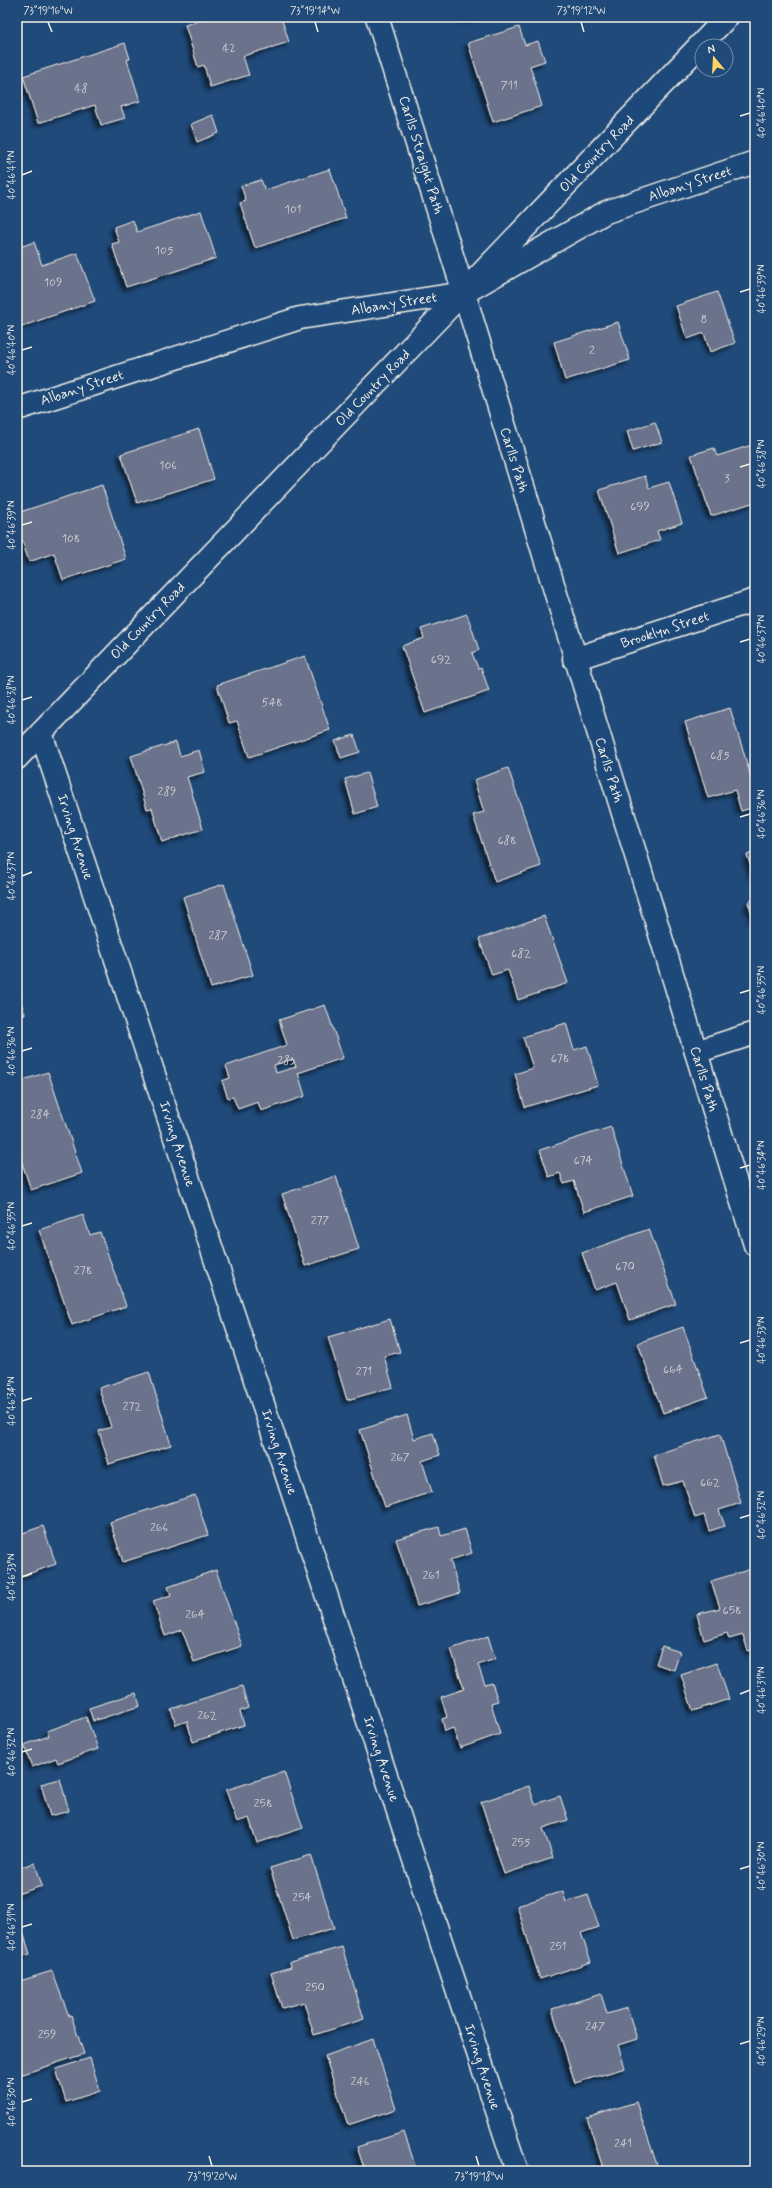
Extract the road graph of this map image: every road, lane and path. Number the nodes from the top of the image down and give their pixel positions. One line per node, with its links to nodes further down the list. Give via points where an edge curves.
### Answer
1 (377, 17): 4 (street, Carlls Straight Path)
2 (727, 17): 4 (street, Old Country Road)
3 (755, 162): 4 (street, Albany Street, via 606,212)
4 (464, 293): 5 (street, Albany Street, via 300,318); 7 (street, Carlls Path); 8 (street, Old Country Road)
5 (17, 409)
6 (755, 600): 7 (street, Brooklyn Street)
7 (574, 659): 11 (street, Carlls Path)
8 (41, 733): 9 (street, Old Country Road); 13 (street, Irving Avenue)
9 (17, 758)
10 (755, 1033): 11 (street)
11 (696, 1052): 12 (street, Carlls Path)
12 (755, 1245)
13 (517, 2171)

